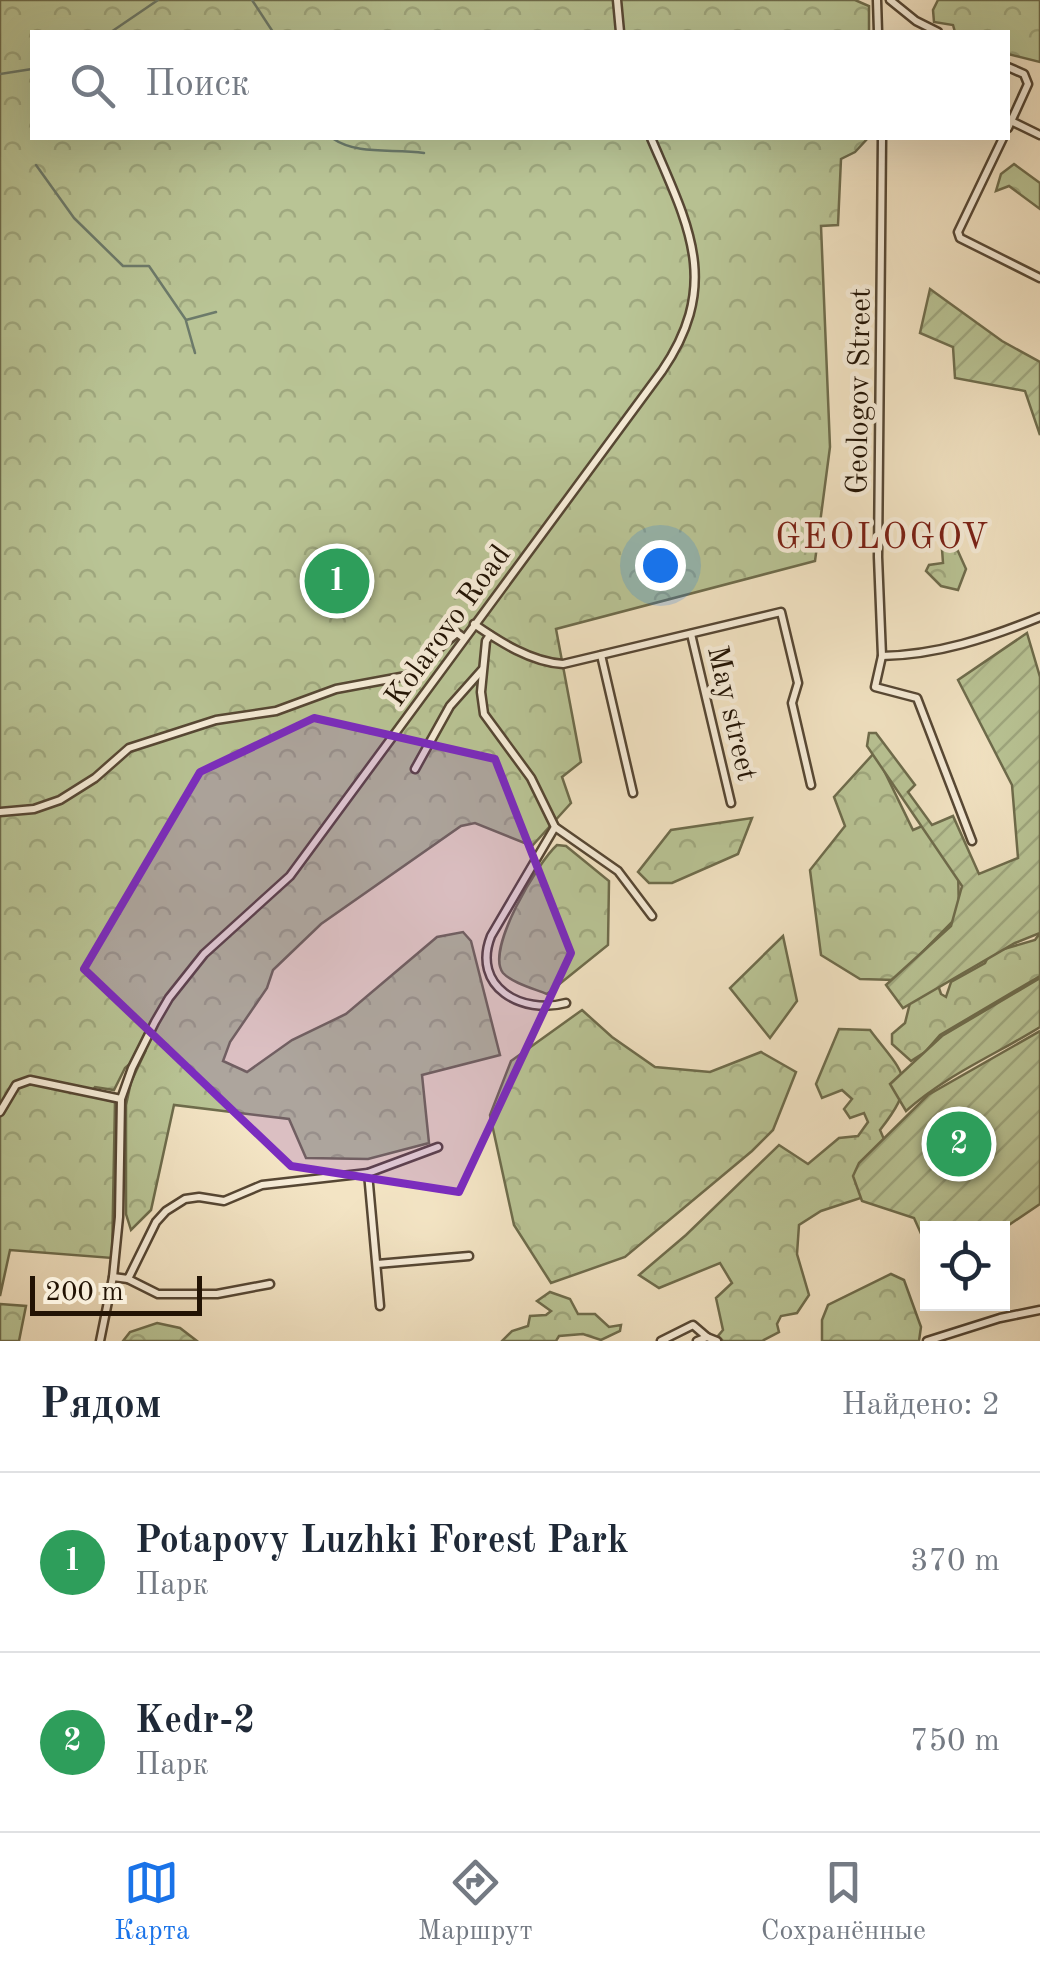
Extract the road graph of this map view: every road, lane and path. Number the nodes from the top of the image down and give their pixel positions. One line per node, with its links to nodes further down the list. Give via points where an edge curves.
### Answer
1 (617, 0): 4 (street)
2 (876, 0): 5 (street)
3 (890, 0): 6 (street)
4 (620, 30)
5 (878, 30)
6 (934, 30)
7 (1010, 67): 8 (street, via 1028,84)
8 (1010, 123)
9 (1010, 125): 10 (street)
10 (1040, 135)
11 (652, 140): 16 (street, Kolarovo Road, via 696,269 686,331)
12 (882, 140): 21 (street, Geologov Street)
13 (1002, 140): 14 (street, via 958,232)
14 (1040, 278)
15 (1040, 616): 21 (street, via 1007,632 917,656)
16 (474, 624): 18 (street); 19 (street, Kolarovo Road)
17 (692, 634): 20 (street); 24 (street, via 781,612); 26 (street, May street)
18 (490, 635): 20 (street, via 550,663); 22 (street)
19 (464, 638): 27 (street, via 456,633 406,676 216,720 130,748 60,800); 32 (street, Kolarovo Road, via 290,876 187,973 155,1022)
20 (601, 656): 25 (street)
21 (882, 656): 29 (street, Geologov Street, via 875,687 917,698)
22 (483, 669): 23 (street, via 450,706); 28 (street, via 484,714 530,778)
23 (415, 769)
24 (811, 785)
25 (633, 793)
26 (731, 803)
27 (0, 812)
28 (554, 827): 30 (street, via 618,871); 31 (street, via 491,936 485,966 488,978 510,996 549,1008)
29 (972, 841)
30 (652, 916)
31 (566, 1003)
32 (121, 1099): 33 (street, via 30,1080 16,1085); 38 (street)
33 (0, 1112)
34 (438, 1147): 35 (street)
35 (368, 1173): 37 (street); 39 (street, via 262,1185 224,1201 186,1199 156,1222)
36 (469, 1256): 37 (street)
37 (376, 1264): 41 (street)
38 (113, 1276): 39 (street); 44 (street)
39 (128, 1279): 40 (street, via 158,1294 218,1294)
40 (270, 1284)
41 (380, 1306)
42 (1040, 1310): 48 (street)
43 (707, 1337): 45 (street, via 693,1325); 46 (street); 47 (street)
44 (100, 1341)
45 (661, 1341)
46 (697, 1341)
47 (718, 1341)
48 (927, 1341)

